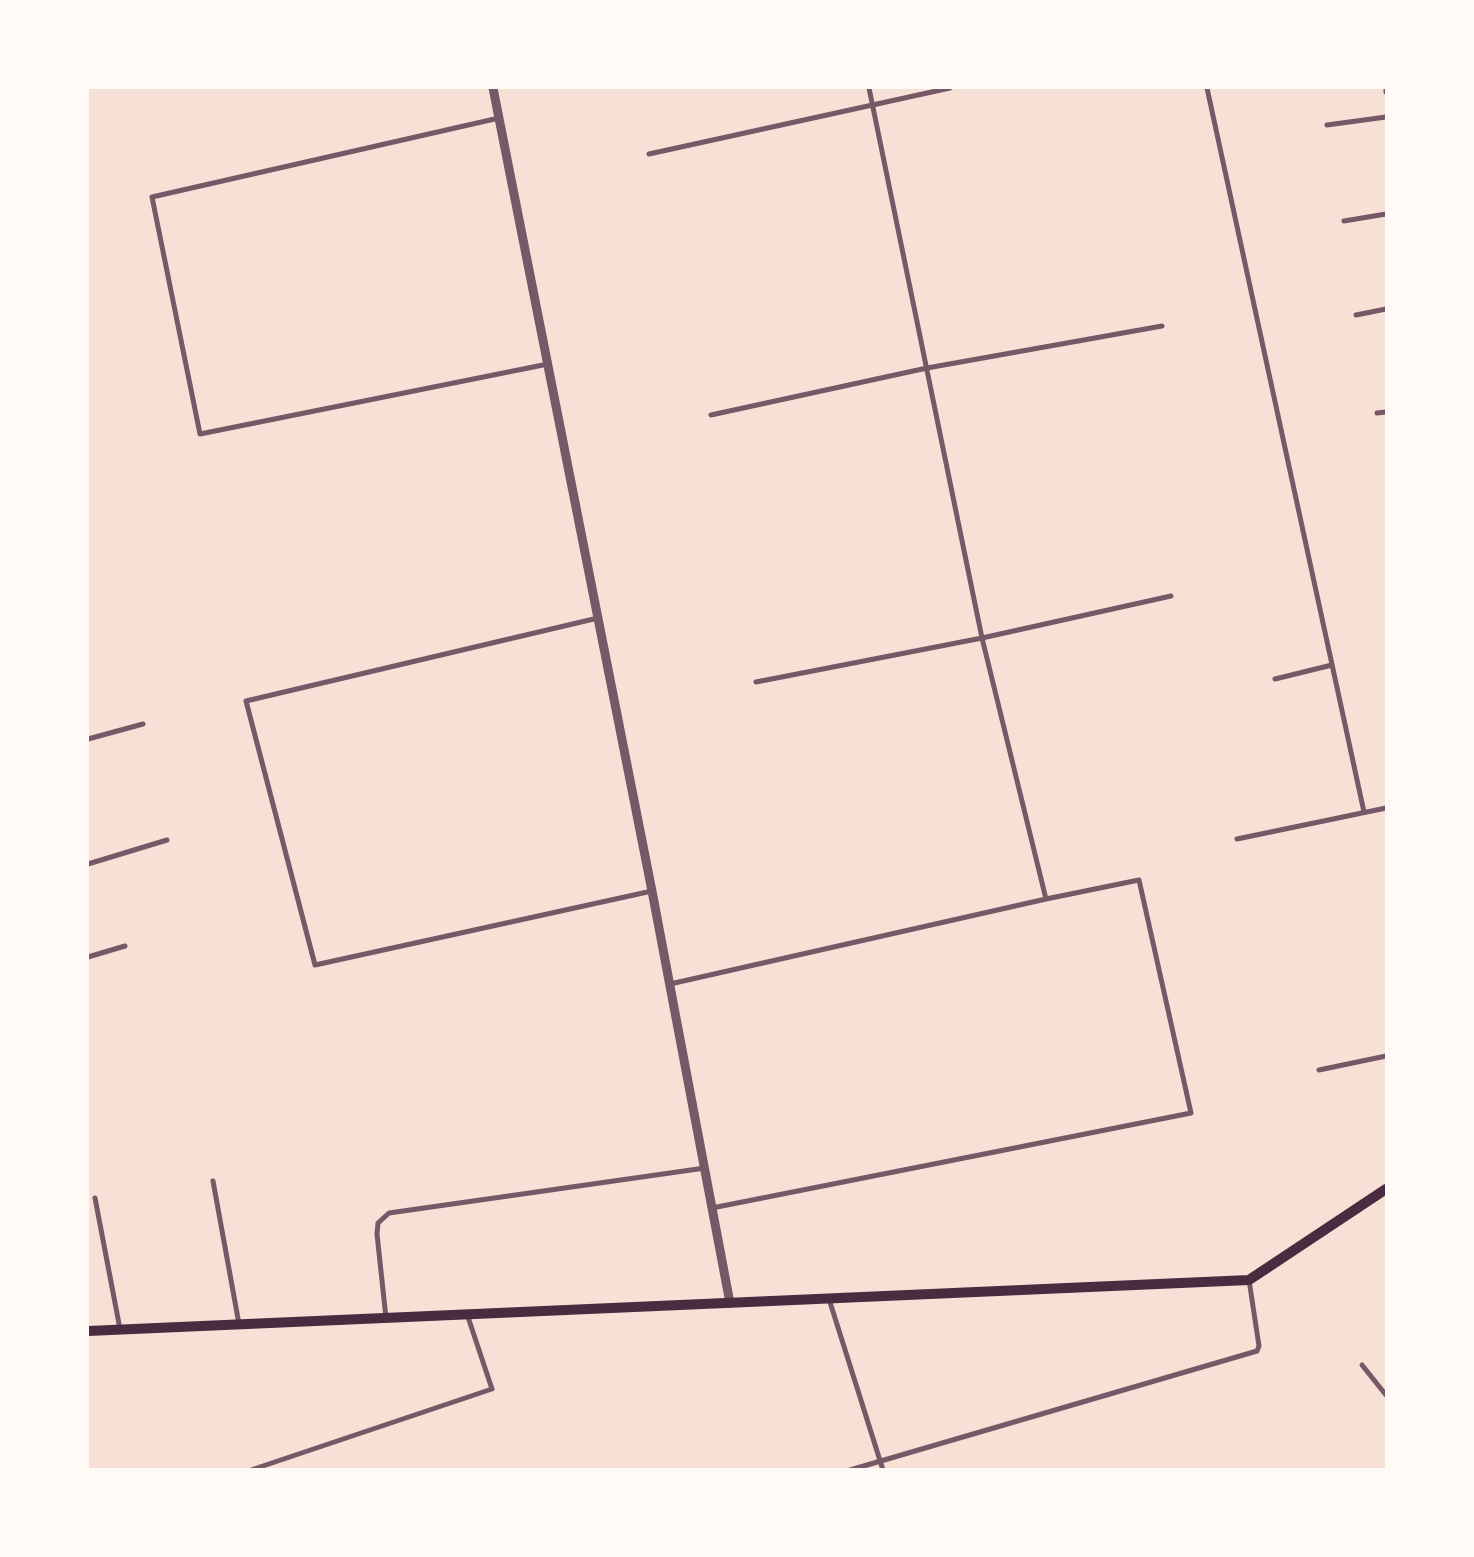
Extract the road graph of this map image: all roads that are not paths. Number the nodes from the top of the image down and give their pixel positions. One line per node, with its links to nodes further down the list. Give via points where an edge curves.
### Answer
1 (493, 88): 9 (street)
2 (869, 88): 7 (street)
3 (950, 88): 7 (street)
4 (1207, 88): 25 (street)
5 (1386, 88): 6 (street)
6 (1386, 92)
7 (872, 104): 11 (street); 18 (street)
8 (1386, 117): 10 (street)
9 (499, 118): 17 (street); 17 (street, via 152,197 200,434)
10 (1327, 125)
11 (649, 154)
12 (1386, 214): 13 (street)
13 (1344, 221)
14 (1386, 310): 15 (street)
15 (1356, 315)
16 (1162, 326): 18 (street)
17 (548, 364): 23 (street)
18 (927, 368): 21 (street); 24 (street)
19 (1386, 412): 20 (street)
20 (1377, 414)
21 (711, 415)
22 (1171, 596): 24 (street)
23 (598, 618): 35 (street); 35 (street, via 246,701 314,966)
24 (982, 638): 27 (street); 36 (street)
25 (1332, 665): 26 (street); 31 (street)
26 (1275, 679)
27 (756, 682)
28 (143, 724): 29 (street)
29 (88, 739)
30 (1386, 808): 31 (street)
31 (1364, 812): 32 (street)
32 (1237, 839)
33 (167, 840): 34 (street)
34 (88, 864)
35 (652, 891): 39 (street)
36 (1046, 899): 39 (street); 46 (street, via 1139,880 1191,1113)
37 (125, 946): 38 (street)
38 (88, 957)
39 (670, 984): 42 (street)
40 (1386, 1056): 41 (street)
41 (1319, 1070)
42 (705, 1168): 46 (street); 51 (street, via 389,1213 378,1223 377,1234)
43 (213, 1181): 52 (street)
44 (1386, 1189): 47 (main road)
45 (95, 1198): 53 (street)
46 (712, 1208): 49 (street)
47 (1249, 1280): 48 (main road); 57 (street, via 1259,1346 1257,1351)
48 (829, 1299): 49 (main road); 57 (street)
49 (730, 1303): 50 (main road)
50 (468, 1314): 51 (main road); 58 (street, via 492,1389)
51 (386, 1318): 52 (main road)
52 (239, 1324): 53 (main road)
53 (120, 1329): 54 (main road)
54 (88, 1331)
55 (1362, 1365): 56 (street)
56 (1386, 1394)
57 (880, 1460): 59 (street); 60 (street)
58 (250, 1470)
59 (850, 1470)
60 (883, 1470)

